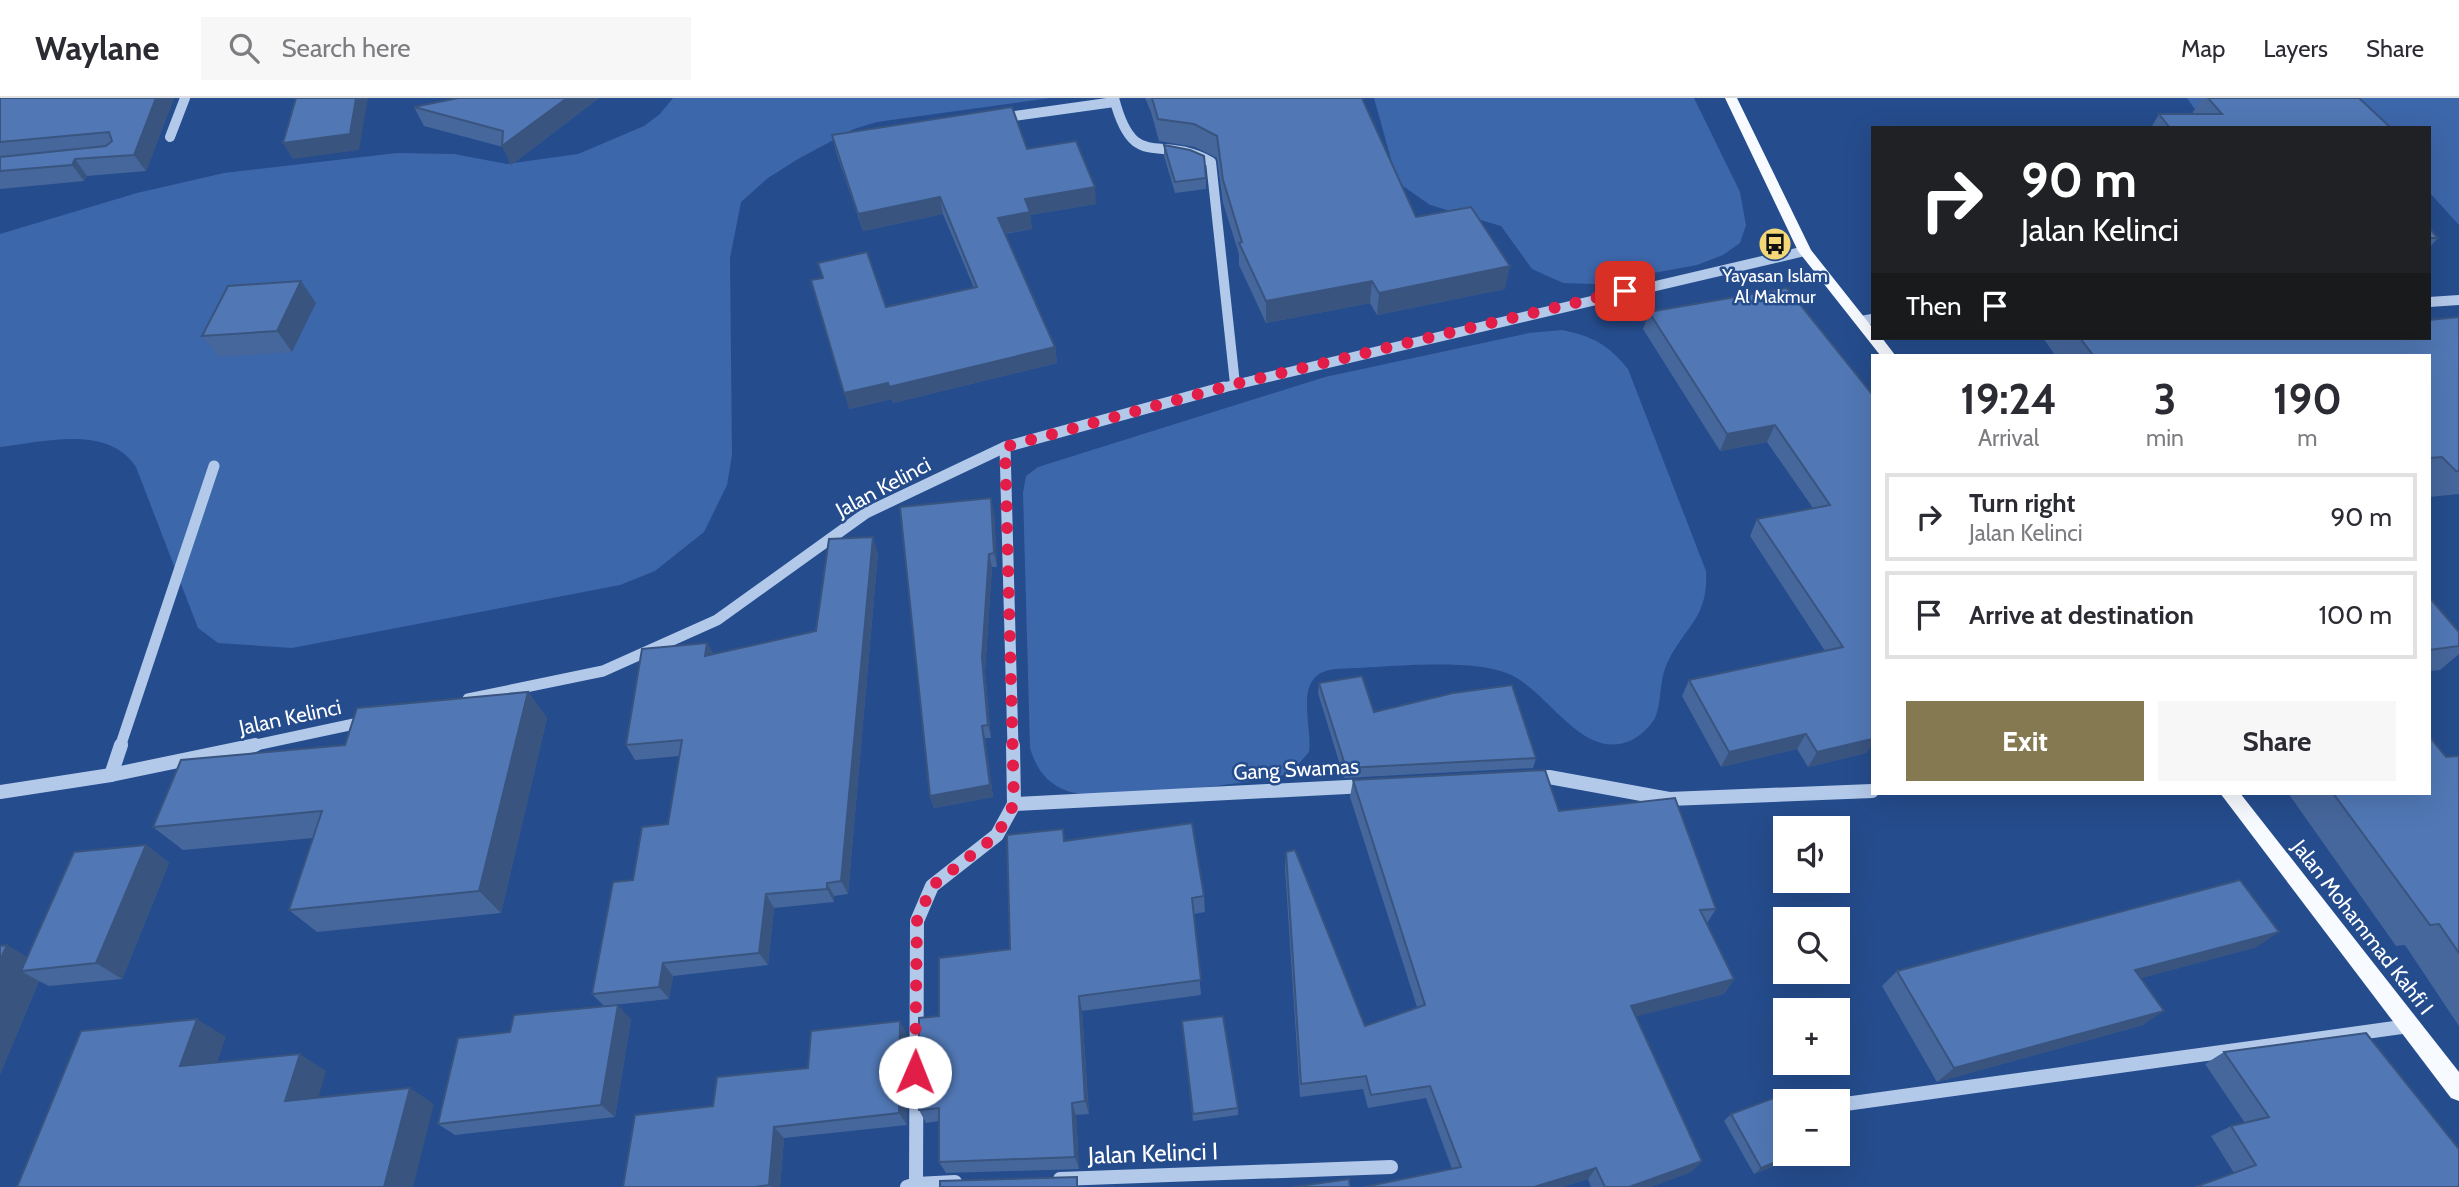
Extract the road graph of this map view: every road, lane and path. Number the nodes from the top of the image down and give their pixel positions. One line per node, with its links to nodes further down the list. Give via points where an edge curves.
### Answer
1 (185, 98): 5 (street)
2 (1731, 98): 6 (main road)
3 (1114, 100): 4 (street); 12 (street, via 1124,134 1140,148 1201,154 1211,162)
4 (993, 119)
5 (170, 137)
6 (1805, 251): 9 (main road); 12 (street, Jalan Kelinci)
7 (2459, 300): 8 (street)
8 (2431, 302)
9 (1867, 320)
10 (1876, 340): 11 (main road)
11 (1887, 354)
12 (1235, 384): 13 (street, Jalan Kelinci)
13 (1005, 447): 15 (street, Jalan Kelinci, via 866,513 717,620 603,671); 23 (street)
14 (214, 467): 17 (street)
15 (453, 703)
16 (385, 717): 17 (street, Jalan Kelinci)
17 (111, 775): 21 (street, Jalan Kelinci)
18 (1521, 778): 20 (street, via 1549,777 1670,799)
19 (1384, 785): 23 (street, Gang Swamas)
20 (1871, 791)
21 (0, 792)
22 (2231, 795): 24 (main road, Jalan Mohammad Kahfi I)
23 (1014, 804): 30 (street, via 997,835 932,886 917,921)
24 (2409, 1026): 25 (main road, Jalan Mohammad Kahfi I); 26 (street)
25 (2459, 1090)
26 (1850, 1103)
27 (1391, 1167): 28 (street, Jalan Kelinci I)
28 (1042, 1179)
29 (972, 1182): 30 (street)
30 (912, 1185)

